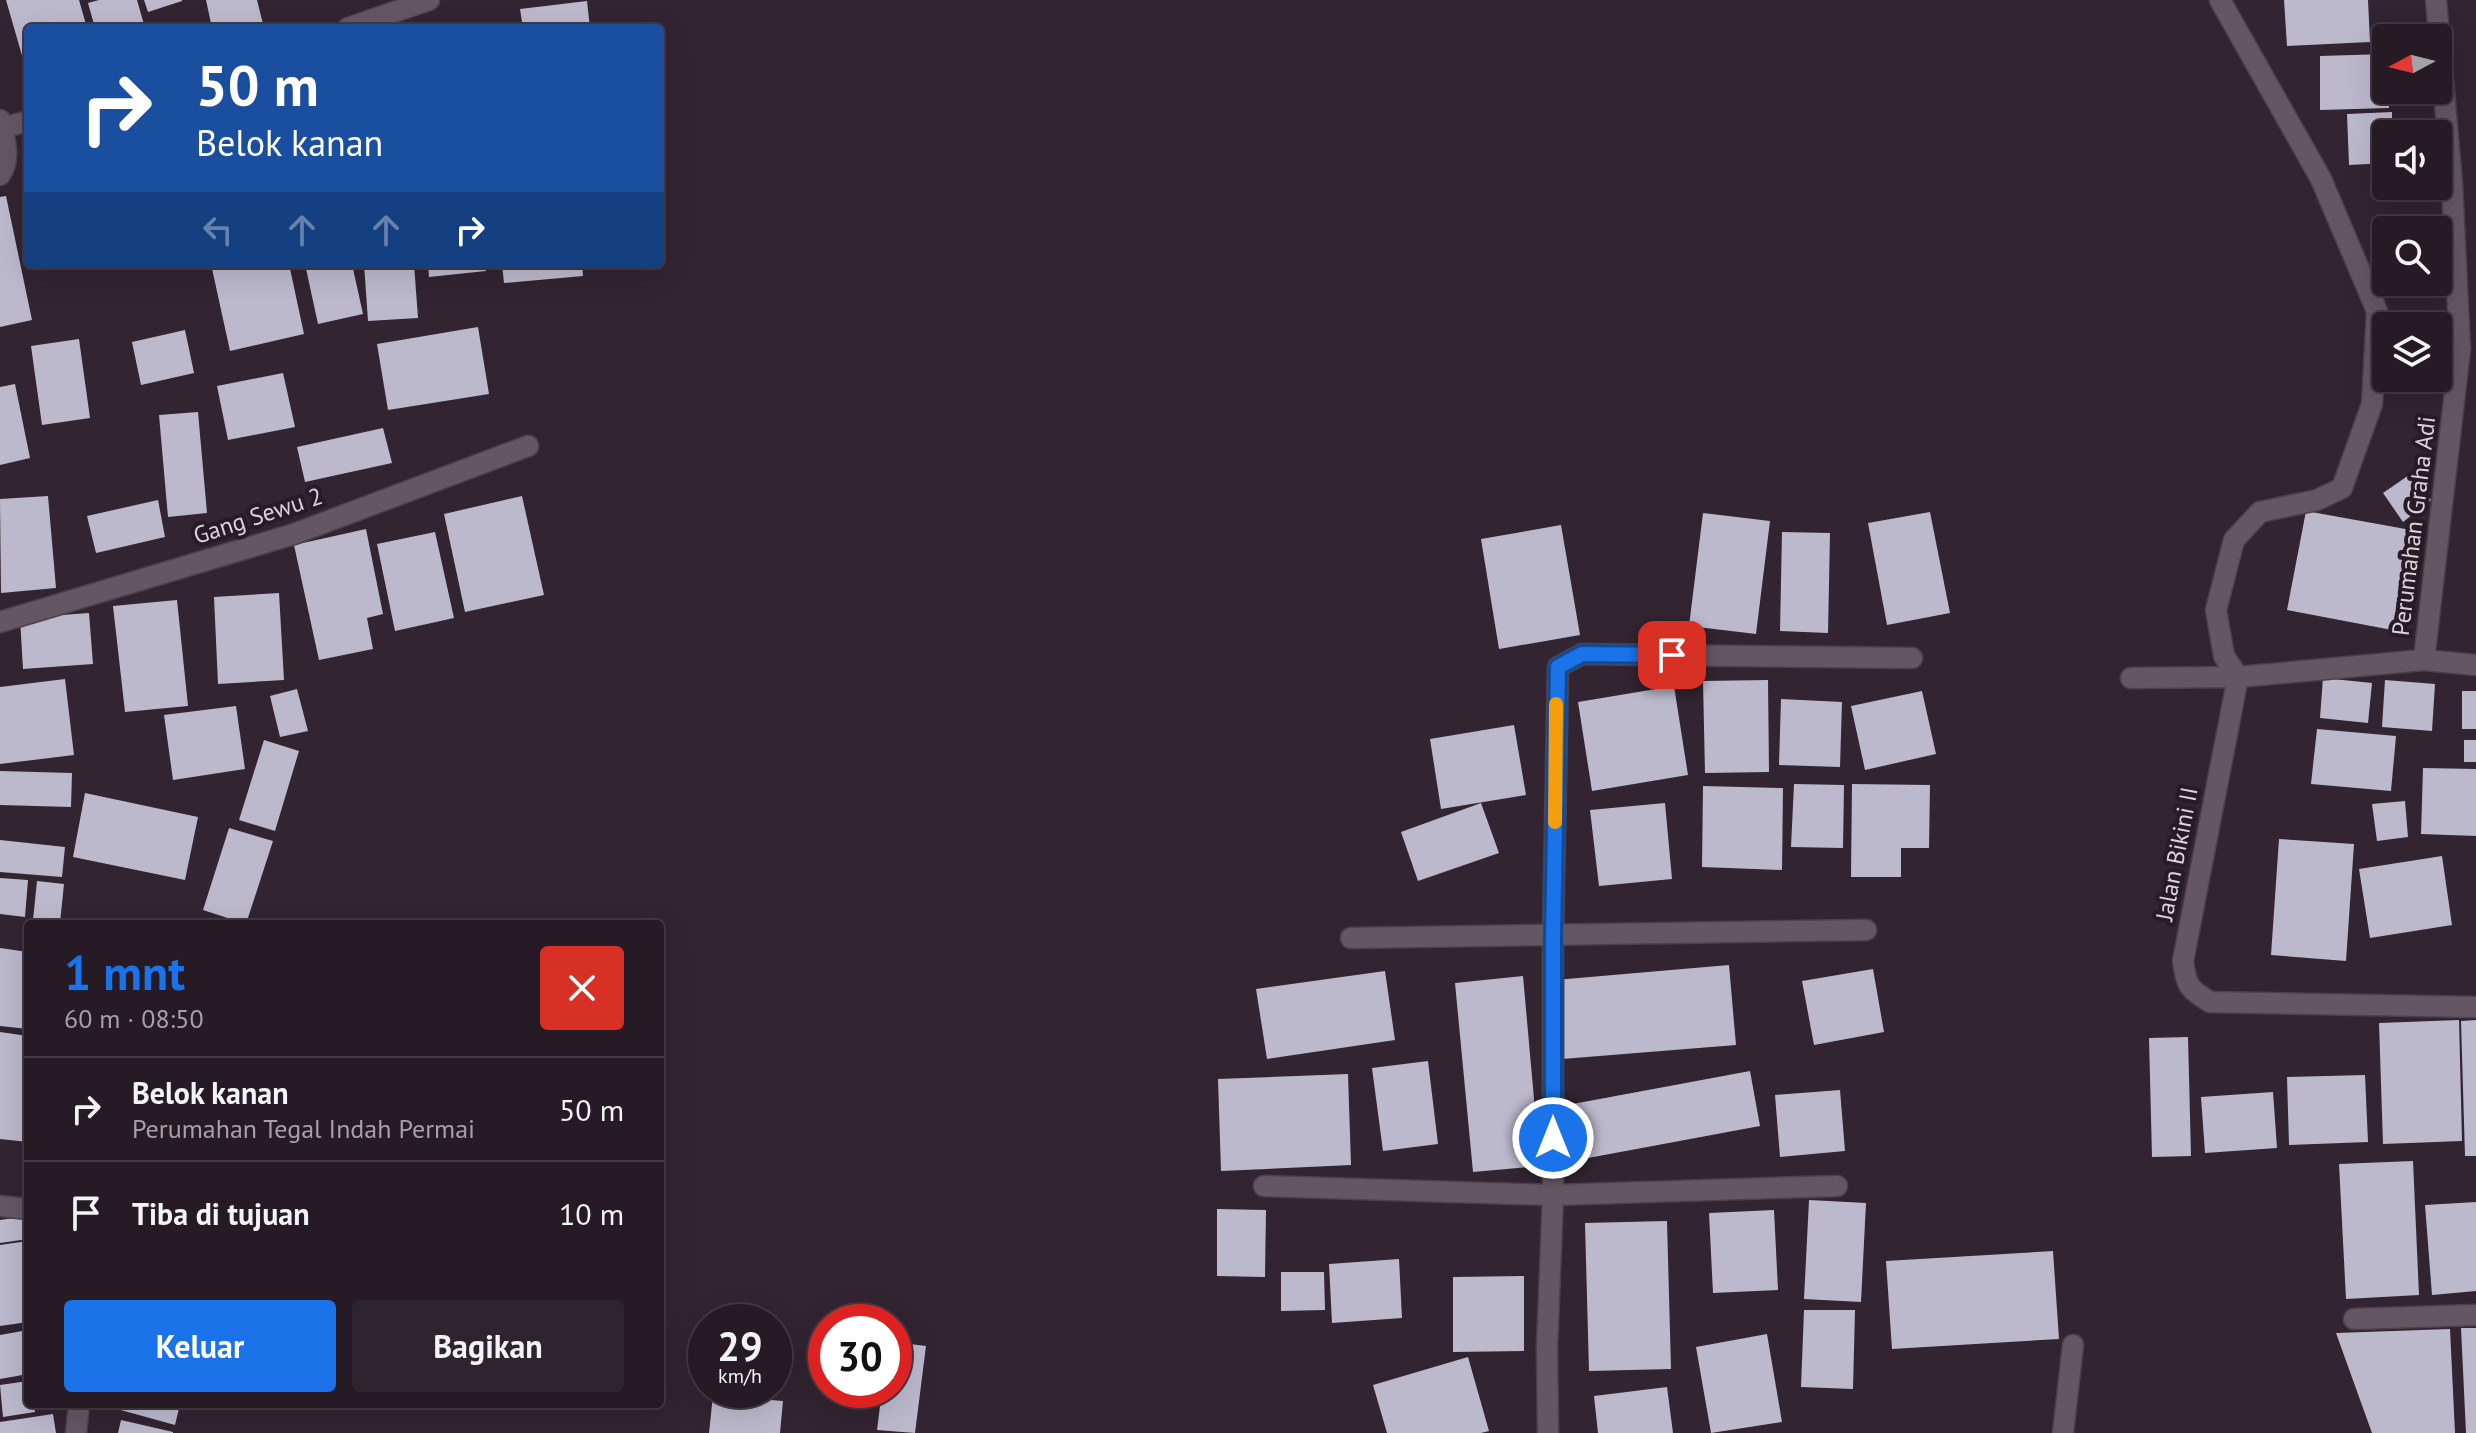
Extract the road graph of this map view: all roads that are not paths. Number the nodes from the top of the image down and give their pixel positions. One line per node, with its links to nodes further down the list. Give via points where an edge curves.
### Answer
1 (429, 0): 4 (street)
2 (2220, 0): 14 (street, via 2321,179 2377,311 2372,404 2342,488 2317,500 2260,512 2234,540 2216,610 2224,656)
3 (2436, 0): 8 (street, Perumahan Graha Adi)
4 (360, 24)
5 (24, 121): 6 (street)
6 (1, 124): 7 (street, via 6,161)
7 (0, 175)
8 (2468, 352): 12 (street, Perumahan Graha Adi)
9 (528, 446): 10 (street, Gang Sewu 2, via 294,534)
10 (0, 622)
11 (1912, 658): 17 (street, via 1582,654 1563,662 1557,677)
12 (2424, 660): 13 (street); 14 (street)
13 (2476, 665)
14 (2238, 677): 15 (street); 19 (street, Jalan Bikini II, via 2183,961 2190,990 2210,1002)
15 (2131, 678)
16 (1866, 930): 17 (street)
17 (1553, 937): 18 (street); 22 (street)
18 (1351, 938)
19 (2476, 1007)
20 (1264, 1186): 22 (street)
21 (1837, 1186): 22 (street)
22 (1553, 1195): 30 (street)
23 (0, 1206): 24 (street)
24 (24, 1209)
25 (2476, 1315): 26 (street)
26 (2354, 1319)
27 (2073, 1345): 31 (street)
28 (79, 1408): 29 (street)
29 (76, 1433)
30 (1548, 1433)
31 (2063, 1433)

